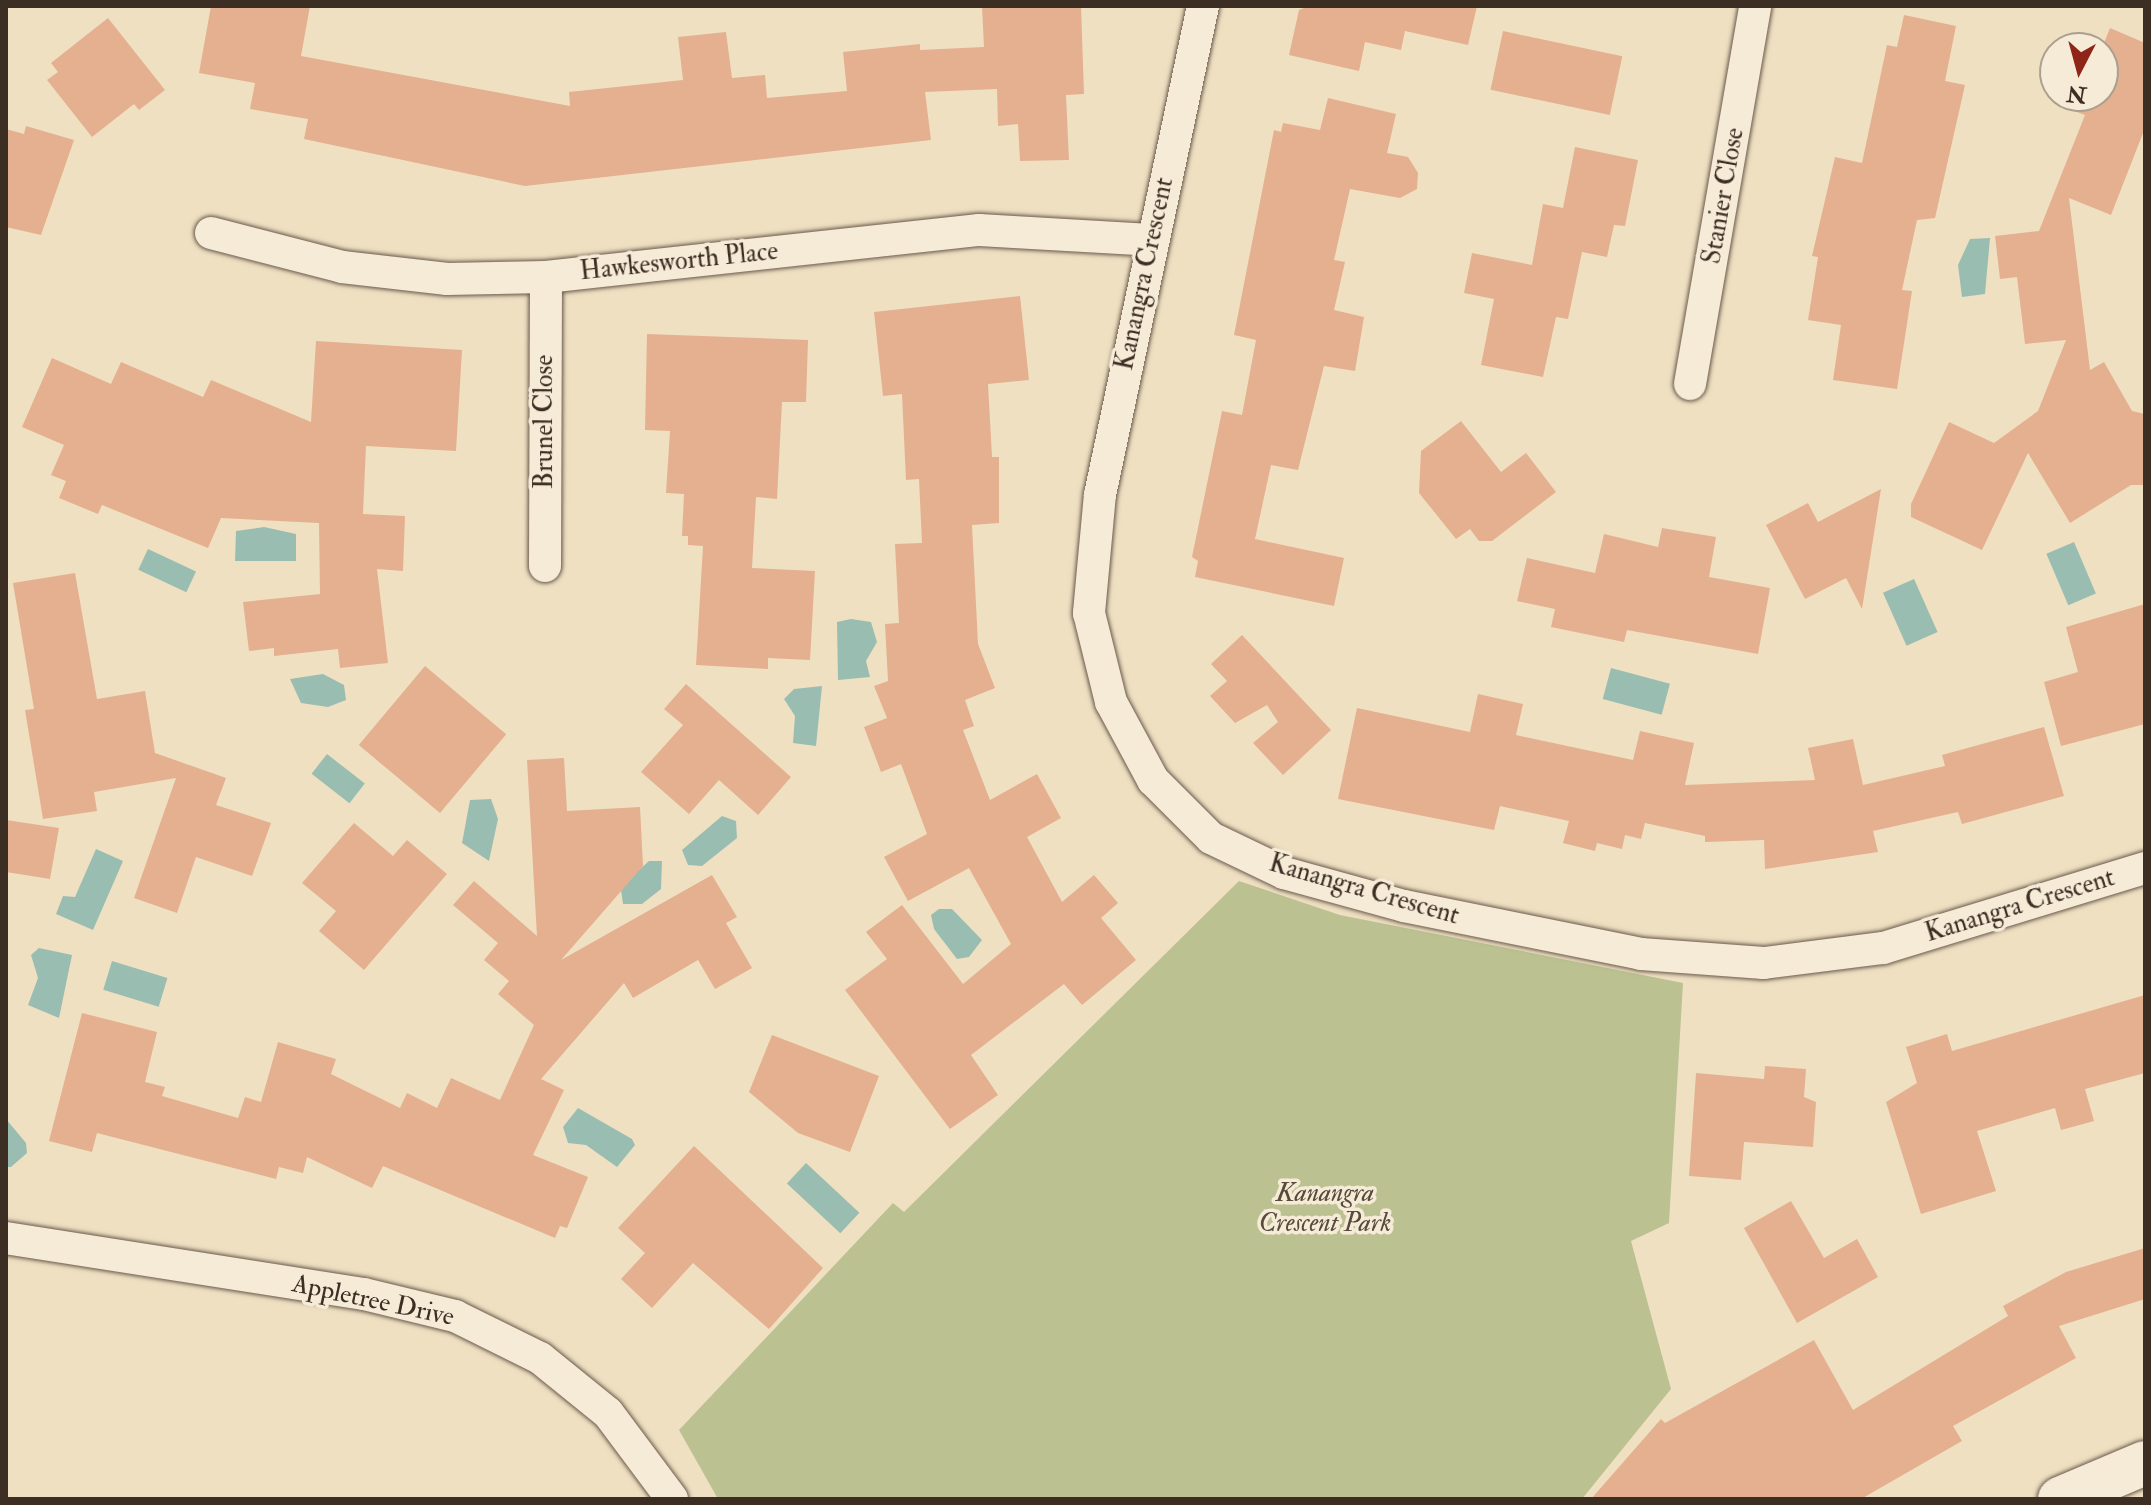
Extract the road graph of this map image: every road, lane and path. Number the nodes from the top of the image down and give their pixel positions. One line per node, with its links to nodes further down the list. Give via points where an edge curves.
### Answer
1 (1203, 6): 4 (street, Kanangra Crescent)
2 (1757, 7): 6 (street, Stanier Close)
3 (211, 233): 5 (street, Hawkesworth Place, via 342,267 447,279)
4 (1151, 240): 5 (street, Hawkesworth Place, via 979,230); 8 (street, Kanangra Crescent, via 1100,494 1089,613 1111,702 1153,780 1211,838 1284,873 1404,906 1641,954 1764,963 1883,948)
5 (546, 277): 7 (street, Brunel Close)
6 (1690, 384)
7 (545, 566)
8 (2145, 868)
9 (6, 1238): 11 (street, Appletree Drive, via 364,1294 455,1316 540,1358 608,1413)
10 (2145, 1463): 12 (main road)
11 (672, 1499)
12 (2060, 1499)

